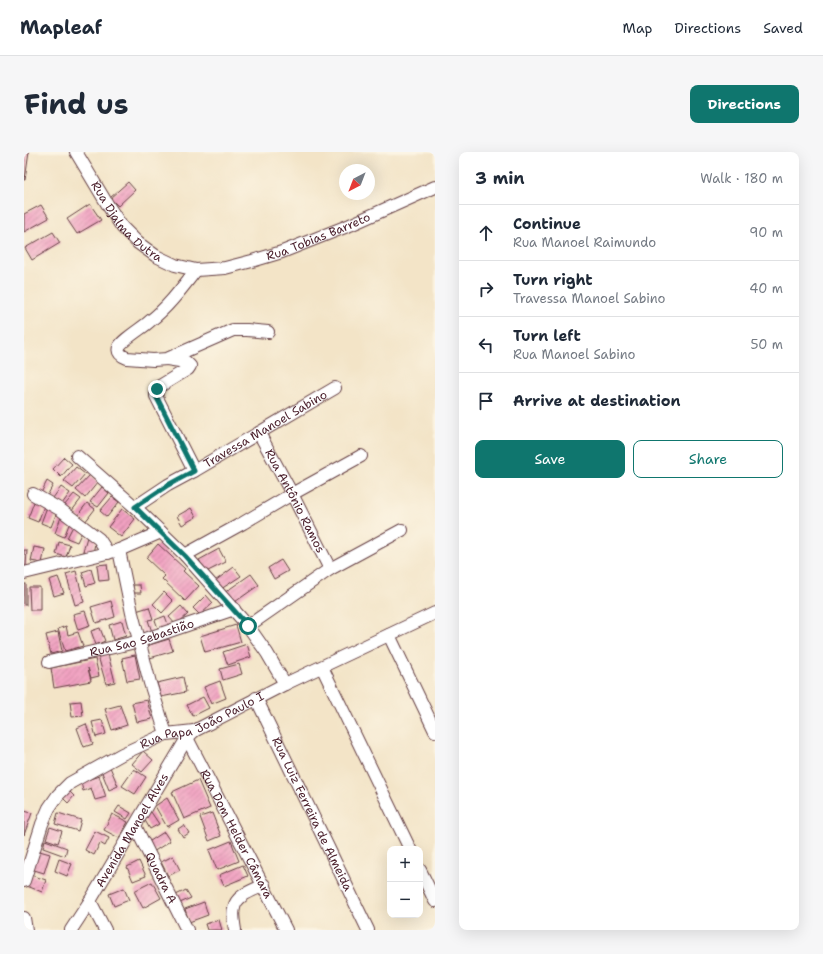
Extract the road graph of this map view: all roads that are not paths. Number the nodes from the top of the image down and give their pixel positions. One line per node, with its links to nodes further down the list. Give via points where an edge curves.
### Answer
1 (76, 152): 3 (street, Rua Djalma Dutra, via 113,214 138,243 175,265)
2 (435, 187): 3 (street, Rua Tobias Barreto, via 282,252 225,268)
3 (196, 270): 5 (street, via 171,301 152,320 122,343 119,349 123,357 127,358)
4 (268, 332): 5 (street, via 233,330)
5 (167, 359): 10 (street, via 190,364 188,370 160,386 156,396)
6 (335, 388): 7 (street, Travessa Manoel Sabino)
7 (259, 433): 10 (street, Travessa Manoel Sabino); 12 (street, Rua Antônio Ramos)
8 (77, 456): 13 (street)
9 (361, 456): 12 (street)
10 (194, 471): 13 (street, Travessa Manoel Sabino)
11 (33, 494): 16 (street, via 61,510)
12 (292, 494): 17 (street); 18 (street, Rua Antônio Ramos)
13 (135, 507): 15 (street)
14 (402, 530): 18 (street)
15 (161, 532): 16 (street); 17 (street)
16 (113, 551): 19 (street); 24 (street)
17 (185, 556): 20 (street)
18 (330, 569): 22 (street)
19 (24, 572)
20 (234, 609): 22 (street); 24 (street, Rua Sao Sebastião)
21 (435, 613): 23 (street, Rua Papa João Paulo I)
22 (248, 626): 27 (street)
23 (389, 636): 26 (street, Rua Papa João Paulo I); 29 (street)
24 (140, 642): 25 (street, Rua Sao Sebastião); 30 (street)
25 (49, 662)
26 (322, 667): 27 (street, Rua Papa João Paulo I); 33 (street)
27 (285, 684): 28 (street, Rua Papa João Paulo I)
28 (256, 698): 31 (street, Rua Papa João Paulo I); 46 (street, Rua Luiz Ferreira de Almeida)
29 (435, 731)
30 (166, 734): 31 (street, Rua Papa João Paulo I); 35 (street, Rua Papa João Paulo I, via 90,771 70,783 58,795 42,824)
31 (190, 735): 32 (street, Avenida Manoel Alves); 36 (street, Rua Dom Helder Câmara)
32 (135, 826): 37 (street, Avenida Manoel Alves); 43 (street, Quadra A)
33 (409, 846)
34 (423, 876): 38 (street)
35 (24, 881)
36 (264, 885): 44 (street, via 236,902 233,912); 45 (street, Rua Dom Helder Câmara)
37 (90, 901): 41 (street, Avenida Manoel Alves); 42 (street)
38 (435, 901)
39 (24, 918): 40 (street)
40 (26, 930)
41 (71, 930)
42 (105, 930)
43 (187, 930)
44 (235, 930)
45 (286, 930)
46 (368, 930)

